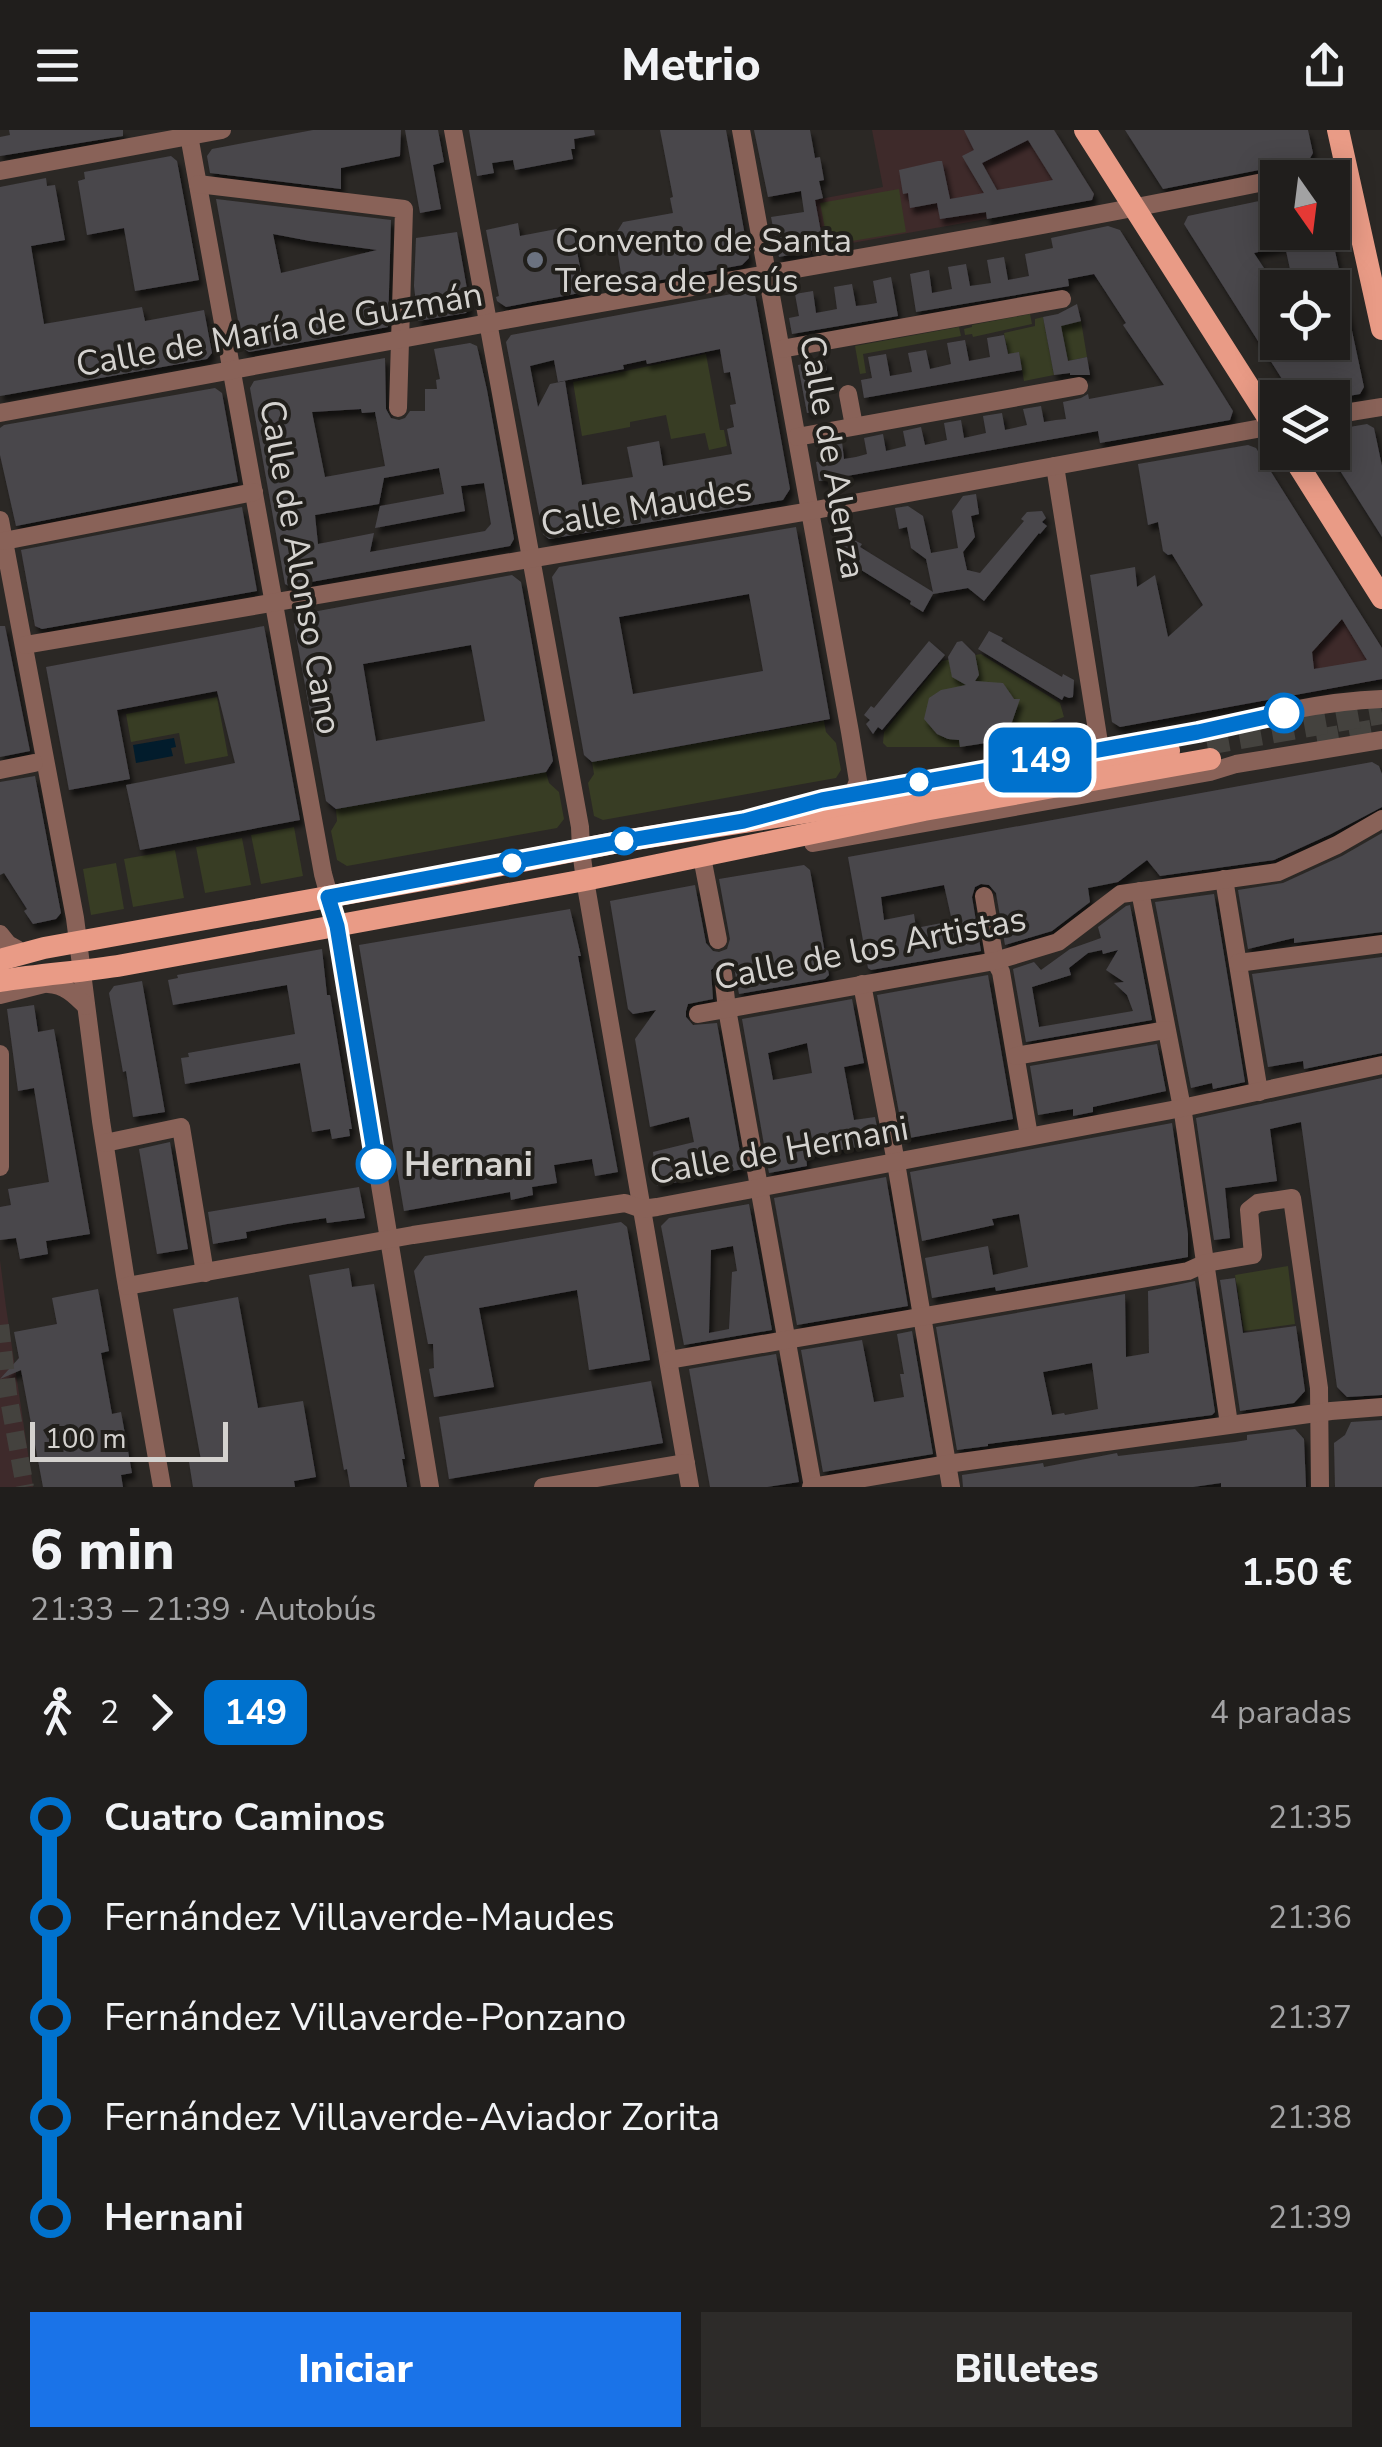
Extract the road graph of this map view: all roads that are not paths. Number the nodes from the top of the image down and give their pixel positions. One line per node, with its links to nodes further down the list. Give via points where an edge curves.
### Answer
1 (222, 130): 6 (street)
2 (452, 130): 15 (street)
3 (741, 130): 13 (street, Calle de Alenza)
4 (1085, 130): 12 (main road)
5 (1338, 130): 7 (main road)
6 (189, 133): 8 (street); 11 (street, Calle de Alonso Cano)
7 (1345, 160)
8 (0, 172)
9 (1260, 182): 12 (street, Calle de María de Guzmán)
10 (1350, 183): 16 (main road)
11 (198, 184): 17 (street, via 404,209); 19 (street, Calle de Alonso Cano)
12 (1134, 208): 13 (street, Calle de María de Guzmán); 22 (main road)
13 (768, 276): 15 (street, Calle de María de Guzmán); 18 (street, Calle de Alenza)
14 (1062, 299): 18 (street)
15 (488, 323): 17 (street, Calle de María de Guzmán); 36 (street)
16 (1382, 329)
17 (400, 340): 19 (street, Calle de María de Guzmán); 24 (street)
18 (781, 349): 29 (street, Calle de Alenza)
19 (232, 370): 26 (street, Calle de María de Guzmán); 32 (street, Calle de Alonso Cano)
20 (1079, 386): 27 (street)
21 (847, 388): 27 (street)
22 (1260, 403)
23 (1382, 407): 25 (street)
24 (398, 408)
25 (1350, 412)
26 (0, 413)
27 (854, 426): 29 (street)
28 (1260, 431): 30 (street, Calle Maudes)
29 (797, 436): 33 (street, Calle de Alenza)
30 (1055, 466): 33 (street, Calle Maudes); 46 (street)
31 (1301, 470): 37 (main road)
32 (254, 492): 35 (street); 38 (street, Calle de Alonso Cano)
33 (810, 510): 36 (street, Calle Maudes); 50 (street, Calle de Alenza, via 858,777)
34 (0, 520): 35 (street)
35 (4, 541): 39 (street)
36 (531, 559): 38 (street, Calle Maudes); 54 (street)
37 (1382, 598)
38 (274, 604): 40 (street, Calle Maudes); 60 (street, Calle de Alonso Cano)
39 (8, 606): 40 (street)
40 (24, 646): 64 (street)
41 (1382, 699): 46 (street)
42 (1355, 709): 43 (street)
43 (1282, 724)
44 (1332, 739): 47 (street)
45 (1382, 740): 53 (street, via 825,842)
46 (1100, 750): 50 (street)
47 (1250, 754)
48 (34, 763): 49 (street)
49 (0, 770)
50 (854, 794): 52 (street)
51 (1382, 819): 56 (street, Calle de los Artistas, via 1278,872)
52 (744, 821): 53 (main road, via 1209,752); 54 (main road)
53 (748, 848): 55 (main road)
54 (580, 850): 57 (street); 60 (main road)
55 (702, 857): 57 (main road); 63 (street)
56 (1224, 879): 58 (street, Calle de los Artistas); 68 (street)
57 (585, 880): 61 (main road); 89 (street)
58 (1140, 891): 67 (street, Calle de los Artistas, via 1118,895 1058,942); 78 (street)
59 (984, 896): 67 (street)
60 (328, 897): 61 (street, Calle de Alonso Cano); 64 (main road)
61 (337, 926): 69 (main road); 90 (street, Calle de Alonso Cano)
62 (0, 934): 66 (street)
63 (718, 940)
64 (79, 942): 66 (main road); 69 (street)
65 (1382, 944): 68 (street)
66 (6, 953)
67 (995, 962): 73 (street, Calle de los Artistas); 80 (street)
68 (1238, 963): 82 (street)
69 (82, 972): 71 (main road); 72 (street); 75 (street)
70 (723, 974): 76 (street)
71 (0, 981)
72 (48, 984): 74 (street); 75 (street, via 72,991)
73 (862, 984): 76 (street, Calle de los Artistas); 86 (street)
74 (0, 995)
75 (86, 1006): 85 (street)
76 (727, 1009): 77 (street, Calle de los Artistas); 88 (street)
77 (698, 1014)
78 (1166, 1030): 80 (street); 83 (street)
79 (0, 1054): 87 (street)
80 (1016, 1056): 84 (street)
81 (1382, 1065): 82 (street, Calle de Hernani)
82 (1259, 1092): 83 (street, Calle de Hernani)
83 (1182, 1108): 84 (street, Calle de Hernani); 91 (street)
84 (1029, 1136): 86 (street, Calle de Hernani)
85 (105, 1143): 92 (street, via 181,1127); 93 (street)
86 (895, 1162): 88 (street, Calle de Hernani); 94 (street)
87 (0, 1167)
88 (759, 1188): 89 (street, Calle de Hernani); 95 (street)
89 (642, 1209): 90 (street, Calle de Hernani, via 624,1204); 96 (street)
90 (389, 1239): 92 (street, Calle de Hernani); 103 (street, Calle de Alonso Cano)
91 (1206, 1263): 94 (street); 98 (street, via 1253,1255 1248,1210 1292,1198); 99 (street)
92 (206, 1273): 93 (street, Calle de Hernani)
93 (126, 1286): 102 (street)
94 (922, 1316): 95 (street); 101 (street)
95 (787, 1340): 96 (street); 106 (street)
96 (669, 1360): 100 (street)
97 (1382, 1407): 98 (street)
98 (1318, 1412): 99 (street); 108 (street)
99 (1229, 1424): 101 (street)
100 (686, 1463): 104 (street); 105 (street)
101 (947, 1464): 106 (street); 107 (street)
102 (162, 1487)
103 (430, 1487)
104 (542, 1487)
105 (690, 1487)
106 (812, 1487)
107 (951, 1487)
108 (1320, 1487)

